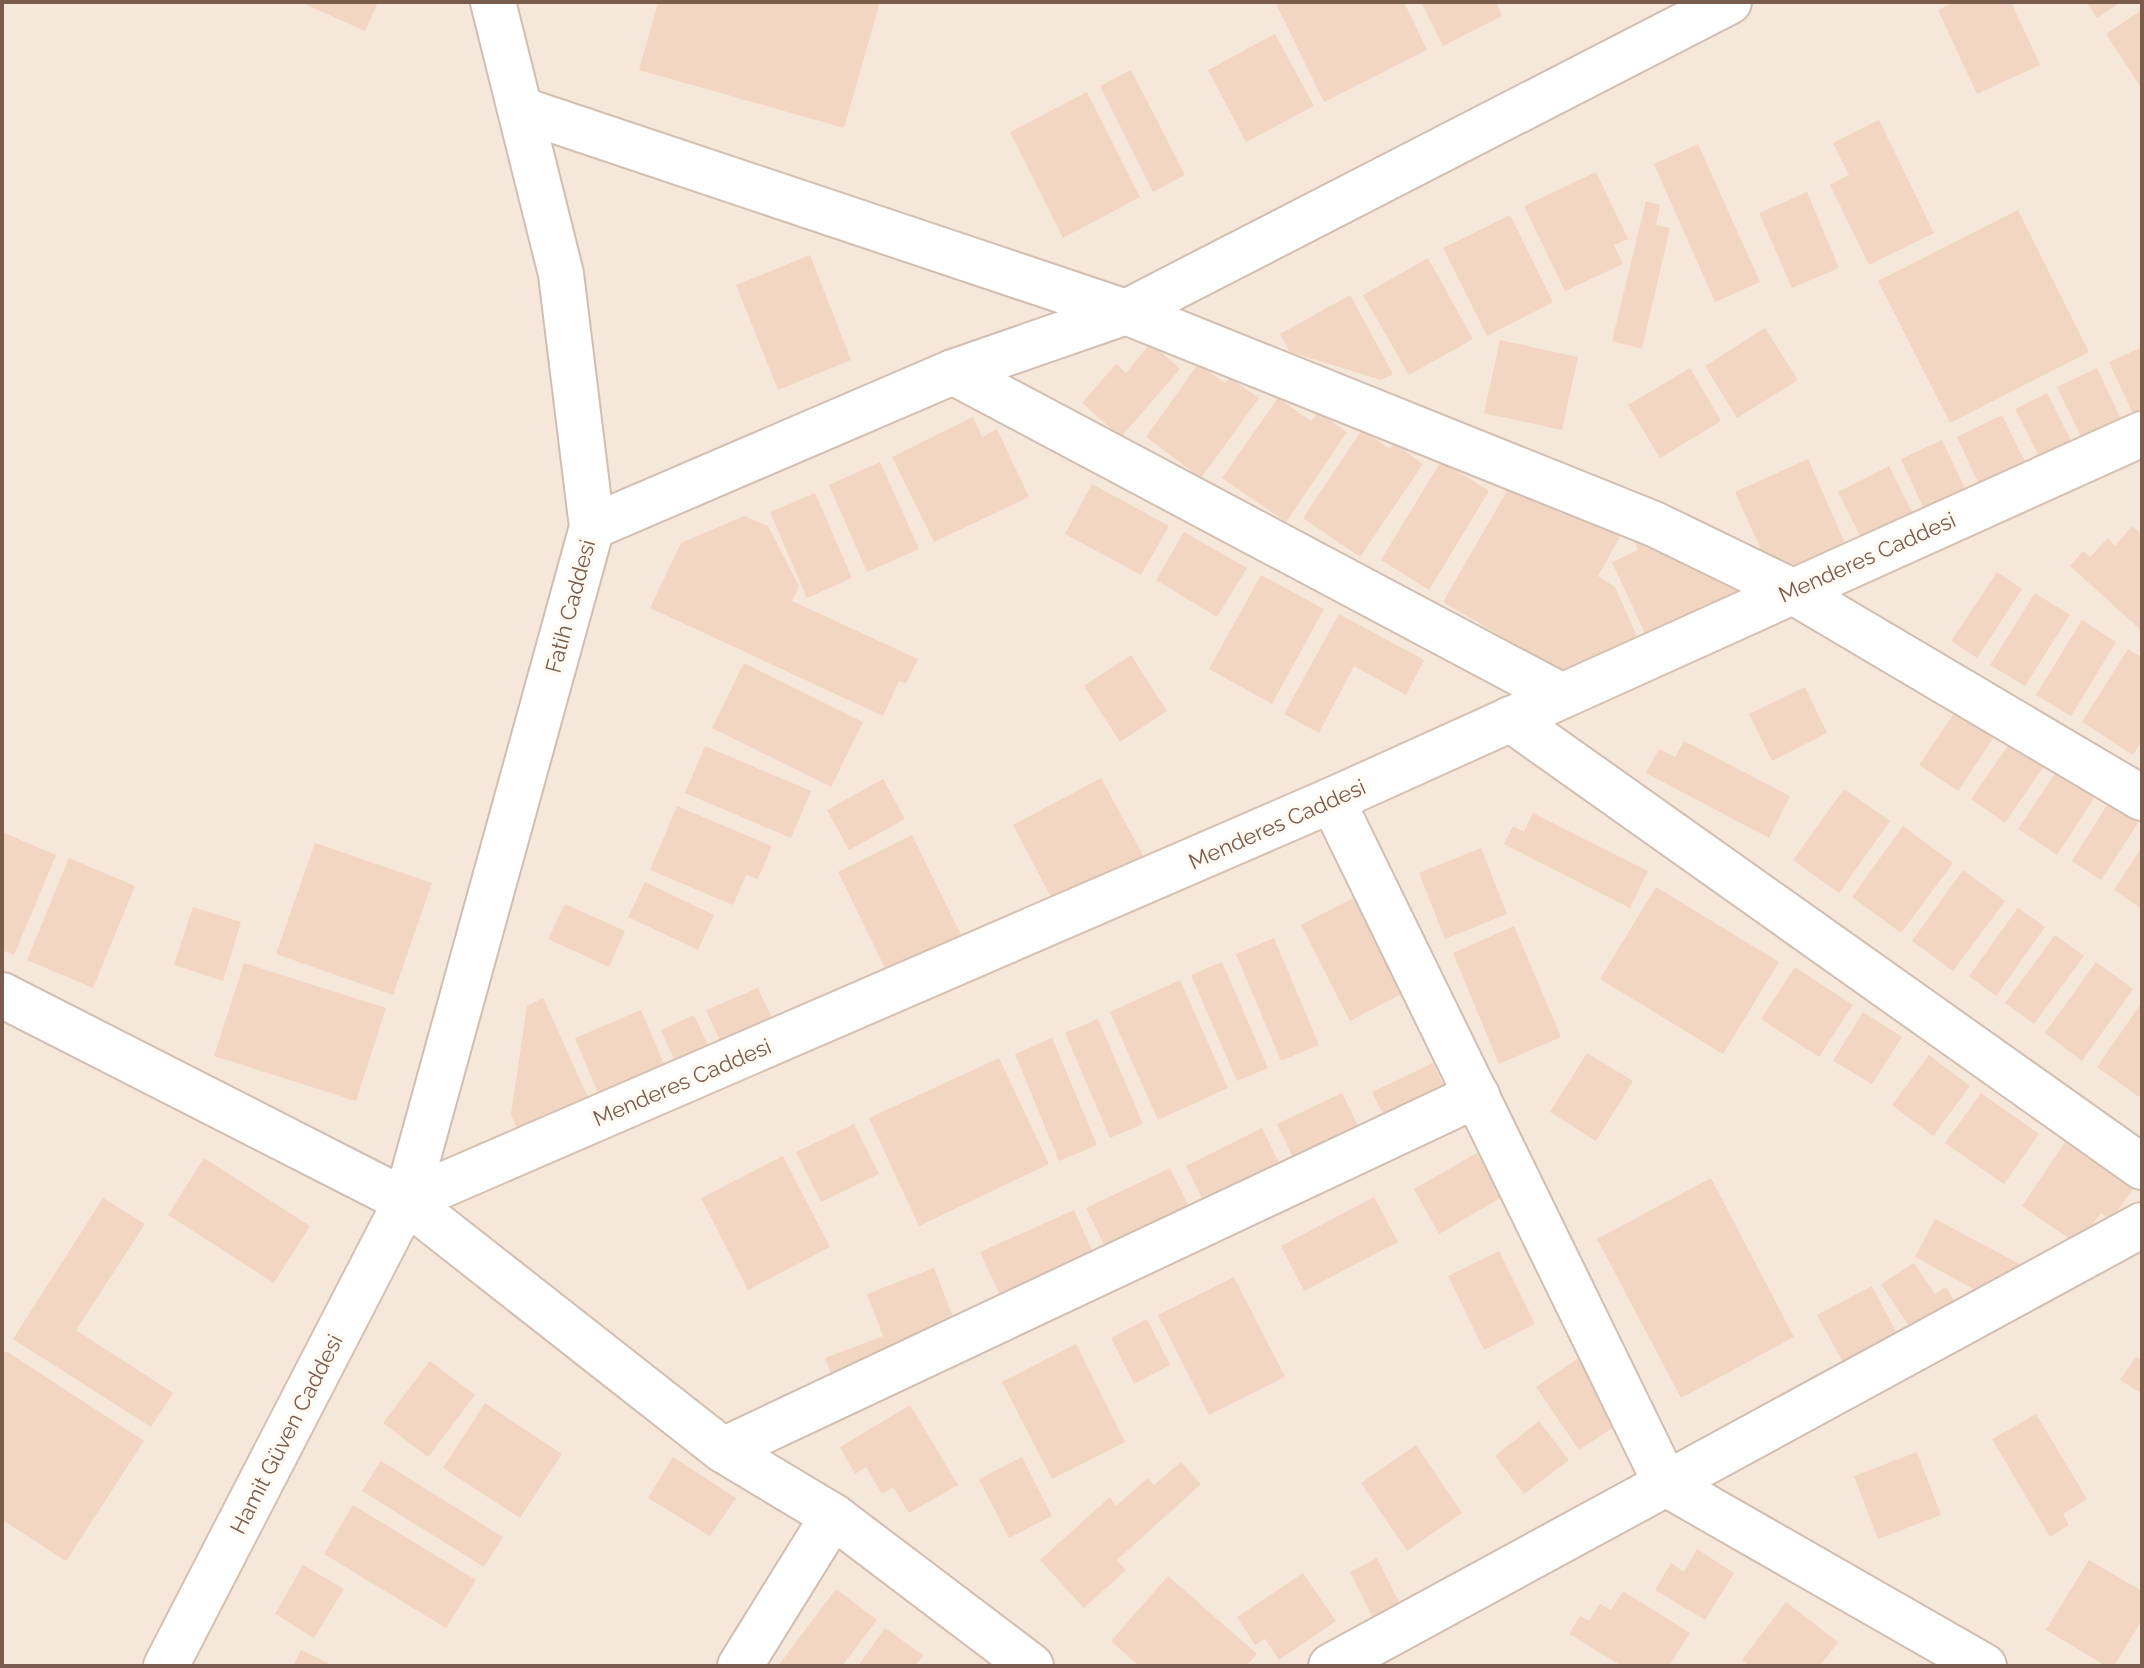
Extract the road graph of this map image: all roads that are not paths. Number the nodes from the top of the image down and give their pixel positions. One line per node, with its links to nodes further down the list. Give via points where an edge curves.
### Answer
1 (493, 2): 3 (street, Fatih Caddesi)
2 (1729, 2): 4 (street)
3 (520, 109): 4 (street); 7 (street, Fatih Caddesi, via 561,274)
4 (1126, 312): 5 (street); 8 (street, via 1654,524)
5 (953, 372): 7 (street); 9 (street)
6 (2142, 434): 8 (street, Menderes Caddesi)
7 (592, 527): 16 (street, Fatih Caddesi)
8 (1792, 591): 9 (street, Menderes Caddesi); 11 (street)
9 (1562, 696): 10 (street, Menderes Caddesi)
10 (1510, 719): 12 (street, Menderes Caddesi); 15 (street)
11 (2142, 798)
12 (1332, 800): 14 (street); 16 (street, Menderes Caddesi)
13 (2, 995): 16 (street)
14 (1477, 1095): 18 (street); 19 (street)
15 (2142, 1167)
16 (406, 1201): 18 (street); 21 (street, Hamit Güven Caddesi)
17 (2142, 1225): 19 (street)
18 (723, 1450): 20 (street)
19 (1666, 1484): 24 (street); 25 (street)
20 (833, 1516): 22 (street); 23 (street)
21 (166, 1666)
22 (740, 1666)
23 (1031, 1666)
24 (1331, 1666)
25 (1984, 1666)

